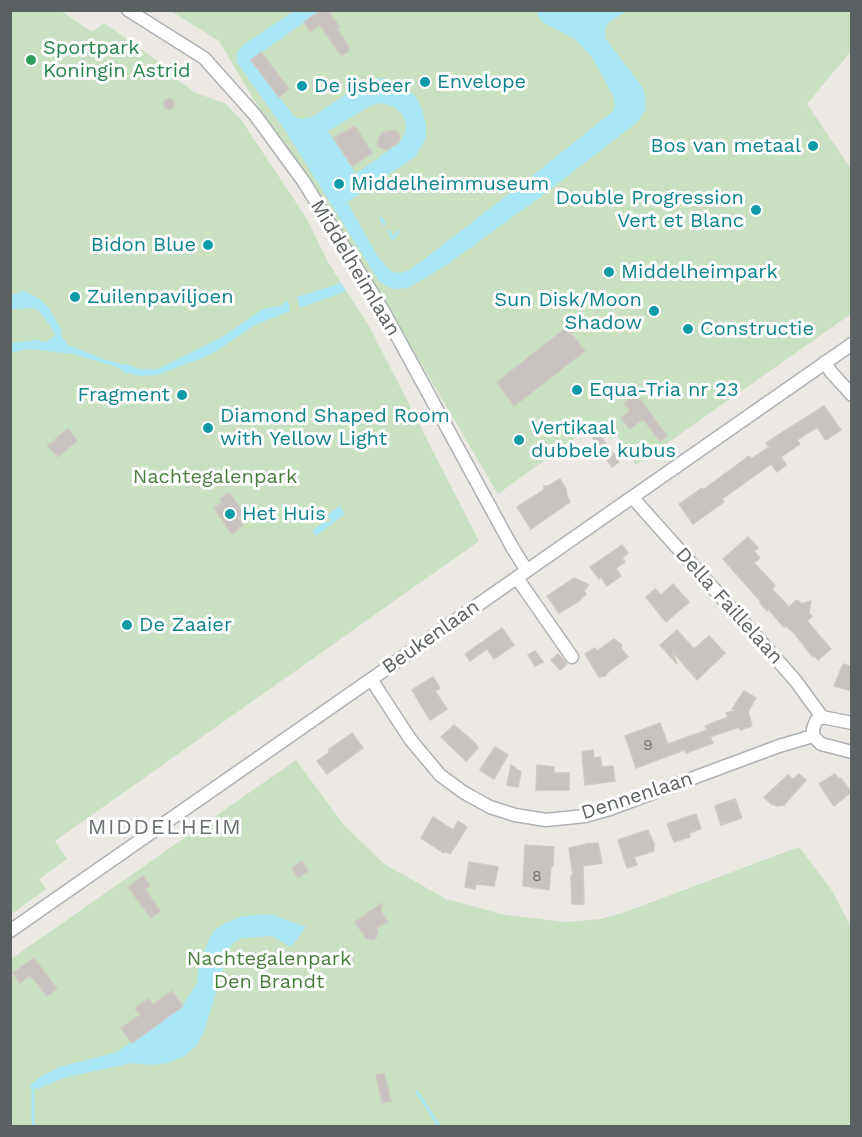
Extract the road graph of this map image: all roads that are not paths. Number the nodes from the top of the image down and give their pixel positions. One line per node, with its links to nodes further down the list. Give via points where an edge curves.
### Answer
1 (128, 10): 6 (street, Middelheimlaan, via 204,58 255,115 304,182 384,315 512,547)
2 (852, 344): 3 (street, Beukenlaan)
3 (825, 362): 4 (street); 5 (street, Beukenlaan)
4 (852, 395)
5 (636, 503): 6 (street, Beukenlaan); 9 (street, Della Faillelaan, via 795,680)
6 (522, 575): 7 (street, Middelheimlaan); 8 (street, Beukenlaan)
7 (572, 657)
8 (371, 679): 11 (street, Dennenlaan, via 410,739 440,775 490,807 546,820 610,809); 13 (street, Beukenlaan)
9 (822, 717): 10 (street); 11 (street, via 814,724)
10 (852, 723)
11 (813, 736): 12 (street, via 820,744)
12 (852, 752)
13 (10, 931)

